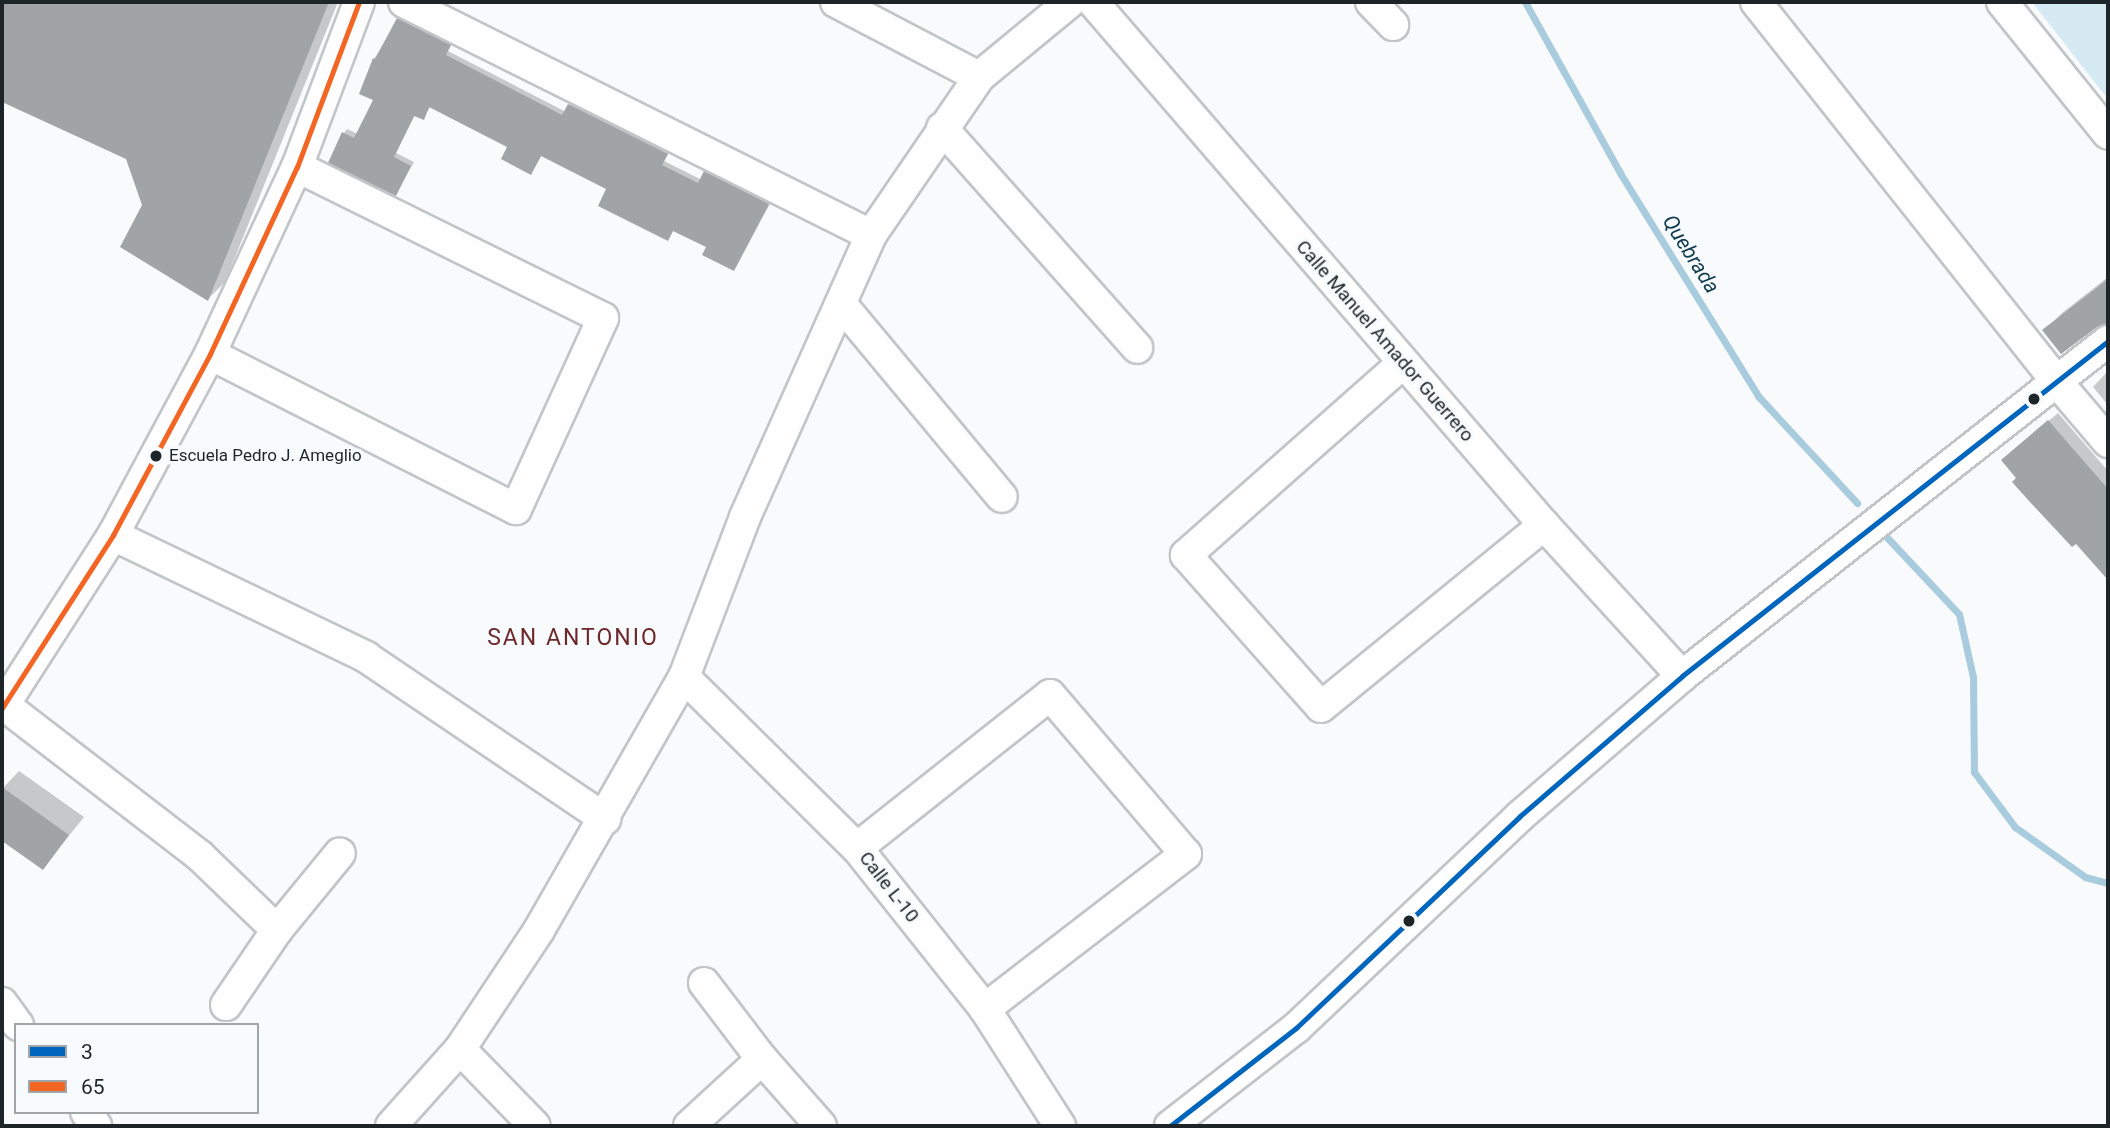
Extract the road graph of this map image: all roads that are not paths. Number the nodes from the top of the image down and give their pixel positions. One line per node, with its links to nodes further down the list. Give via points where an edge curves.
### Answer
1 (359, 2): 13 (street)
2 (404, 2): 14 (street)
3 (836, 2): 10 (street)
4 (1070, 2): 10 (street)
5 (1093, 2): 19 (street, Calle Manuel Amador Guerrero)
6 (1371, 2): 9 (street)
7 (1756, 2): 20 (street)
8 (2002, 2): 12 (street)
9 (1393, 25)
10 (979, 77): 11 (street)
11 (942, 128): 14 (street); 17 (street)
12 (2108, 134)
13 (297, 167): 18 (street); 18 (street, via 603,317 516,509)
14 (871, 235): 15 (street)
15 (841, 304): 22 (street); 26 (street, via 746,517)
16 (2108, 341): 20 (street)
17 (1137, 348)
18 (210, 354): 24 (street)
19 (1404, 363): 23 (street, Calle Manuel Amador Guerrero); 23 (street, via 1186,555 1321,707)
20 (2057, 382): 21 (street); 25 (street)
21 (2108, 442)
22 (1002, 498)
23 (1544, 525): 25 (street, Calle Manuel Amador Guerrero)
24 (113, 535): 27 (street); 28 (street, via 366,657)
25 (1682, 676): 44 (street, via 1520,816 1296,1028)
26 (684, 677): 28 (street); 29 (street, Calle L-10)
27 (3, 706): 31 (street, via 200,856)
28 (605, 819): 37 (street)
29 (858, 848): 35 (street, Calle L-10); 35 (street, via 1050,695 1186,854)
30 (340, 853): 31 (street)
31 (277, 930): 34 (street)
32 (704, 983): 38 (street)
33 (2, 1003): 36 (street)
34 (226, 1005)
35 (985, 1009): 43 (street, Calle L-10)
36 (17, 1023)
37 (460, 1049): 39 (street); 40 (street)
38 (762, 1059): 41 (street); 42 (street)
39 (391, 1126)
40 (535, 1126)
41 (688, 1126)
42 (821, 1126)
43 (1060, 1126)
44 (1170, 1126)

